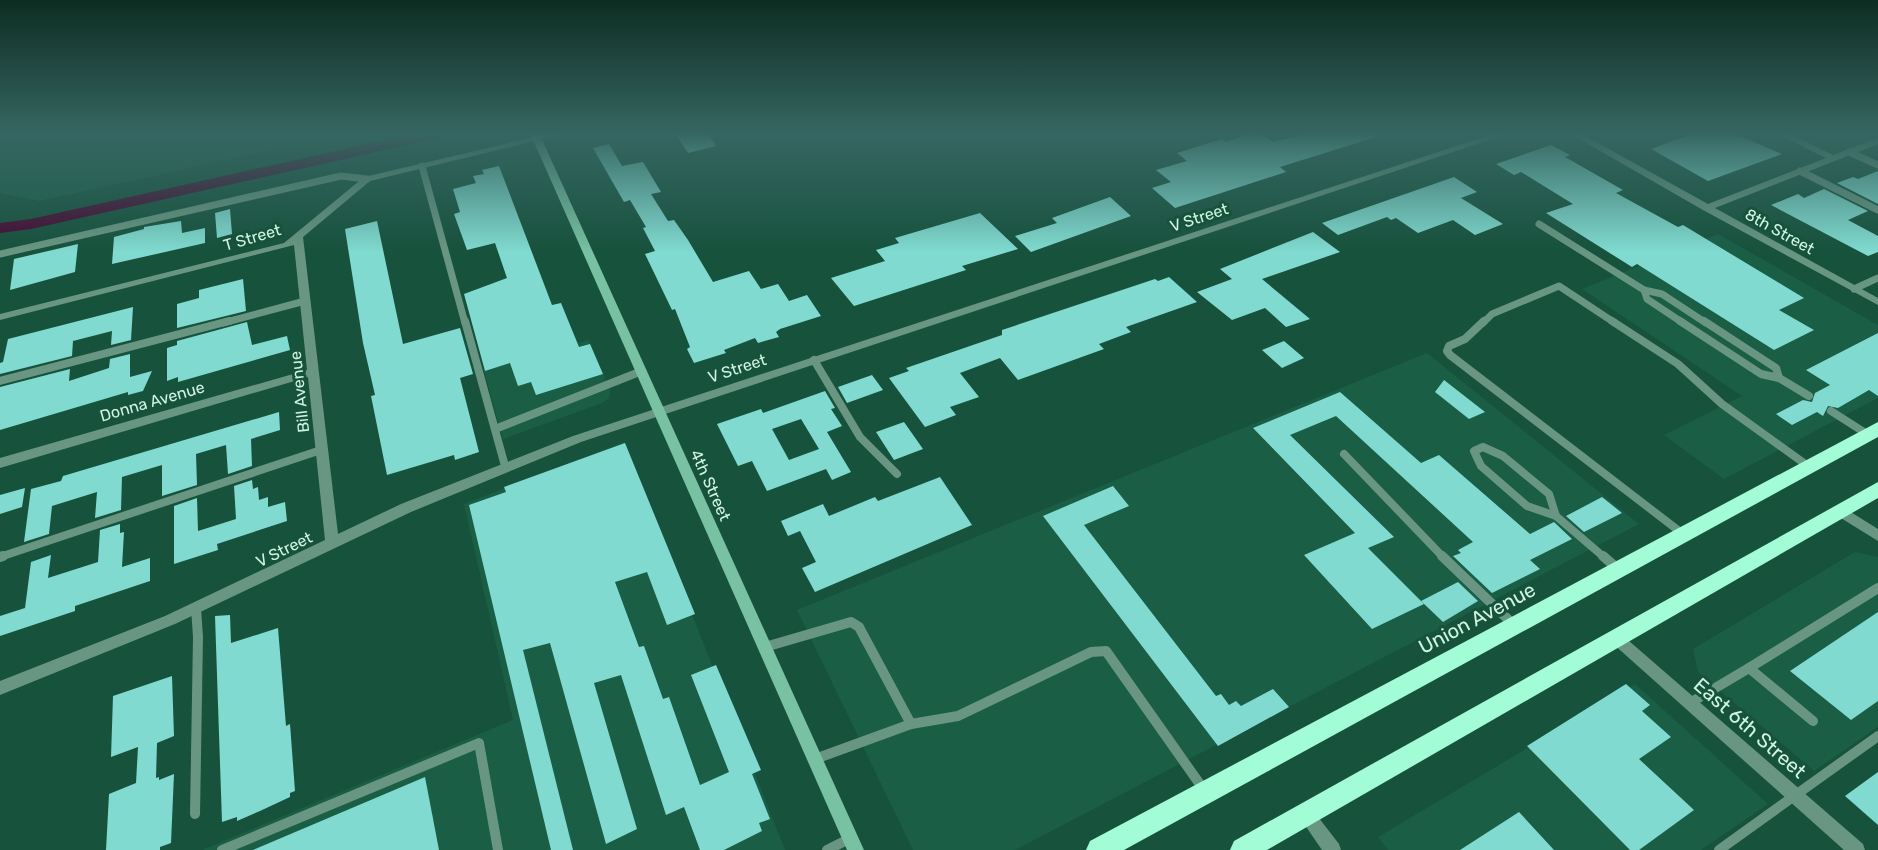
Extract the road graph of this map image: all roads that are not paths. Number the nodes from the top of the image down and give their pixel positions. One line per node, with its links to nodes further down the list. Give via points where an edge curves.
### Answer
1 (394, 173): 8 (street, T Street)
2 (424, 173): 28 (lane)
3 (551, 173): 21 (street, 4th Street)
4 (1388, 173): 20 (street, V Street)
5 (1642, 173): 9 (street, 8th Street)
6 (1796, 173): 9 (street)
7 (1803, 173): 10 (lane)
8 (367, 179): 12 (street, T Street); 13 (lane, via 340,176)
9 (1706, 208): 15 (street, 8th Street)
10 (1878, 210)
11 (1539, 224): 16 (lane)
12 (298, 237): 17 (street, Bill Avenue); 19 (street, T Street, via 288,245)
13 (0, 254)
14 (1878, 278): 15 (lane)
15 (1854, 289): 18 (street, 8th Street)
16 (1644, 290): 23 (lane, via 1647,299 1761,374); 23 (lane, via 1662,294 1776,368)
17 (305, 301): 22 (street, Bill Avenue); 24 (lane)
18 (1878, 302)
19 (0, 317)
20 (814, 360): 26 (street, V Street); 35 (lane, via 851,422 874,453)
21 (642, 371): 26 (street, 4th Street); 28 (lane)
22 (313, 372): 30 (street, Bill Avenue); 32 (street, Donna Avenue)
23 (1779, 378): 25 (lane)
24 (0, 381)
25 (1809, 396)
26 (660, 411): 33 (street, V Street); 48 (street, 4th Street)
27 (1832, 411): 29 (lane)
28 (495, 429): 33 (lane)
29 (1873, 431): 34 (highway, Union Avenue)
30 (321, 450): 41 (street, Bill Avenue); 42 (lane)
31 (1344, 454): 46 (lane)
32 (0, 463)
33 (505, 466): 41 (street, V Street)
34 (1808, 466): 39 (highway, Union Avenue); 39 (lane, via 1722,404 1678,364 1559,286 1492,314 1465,339 1449,346 1450,355)
35 (897, 474)
36 (1878, 489): 37 (highway)
37 (1841, 511): 40 (street); 47 (highway)
38 (1556, 516): 38 (lane, via 1549,494 1503,456 1483,447 1474,451 1481,466 1527,506); 43 (lane)
39 (1683, 534): 43 (highway, Union Avenue)
40 (1878, 536)
41 (332, 544): 45 (street, V Street)
42 (0, 557)
43 (1618, 569): 46 (highway, Union Avenue)
44 (1878, 588): 49 (lane)
45 (196, 608): 50 (street, V Street); 58 (lane)
46 (1514, 625): 56 (highway, Union Avenue)
47 (1616, 638): 51 (street, East 6th Street); 59 (highway)
48 (765, 647): 53 (lane, via 851,622 859,627); 55 (street, 4th Street)
49 (1749, 668): 51 (lane); 52 (lane)
50 (0, 688)
51 (1690, 703): 57 (street, East 6th Street)
52 (1813, 721)
53 (912, 724): 55 (lane); 56 (lane, via 958,716 1090,652 1106,651)
54 (1878, 736): 57 (lane)
55 (815, 759): 60 (street, 4th Street)
56 (1205, 792): 65 (highway, Union Avenue)
57 (1795, 796): 67 (lane); 68 (street, East 6th Street)
58 (195, 814)
59 (1306, 815): 61 (highway); 66 (street)
60 (853, 844): 64 (lane)
61 (1252, 848)
62 (222, 850): 63 (lane, via 479,743)
63 (498, 850)
64 (827, 850)
65 (1099, 850)
66 (1333, 850)
67 (1719, 850)
68 (1857, 850)

